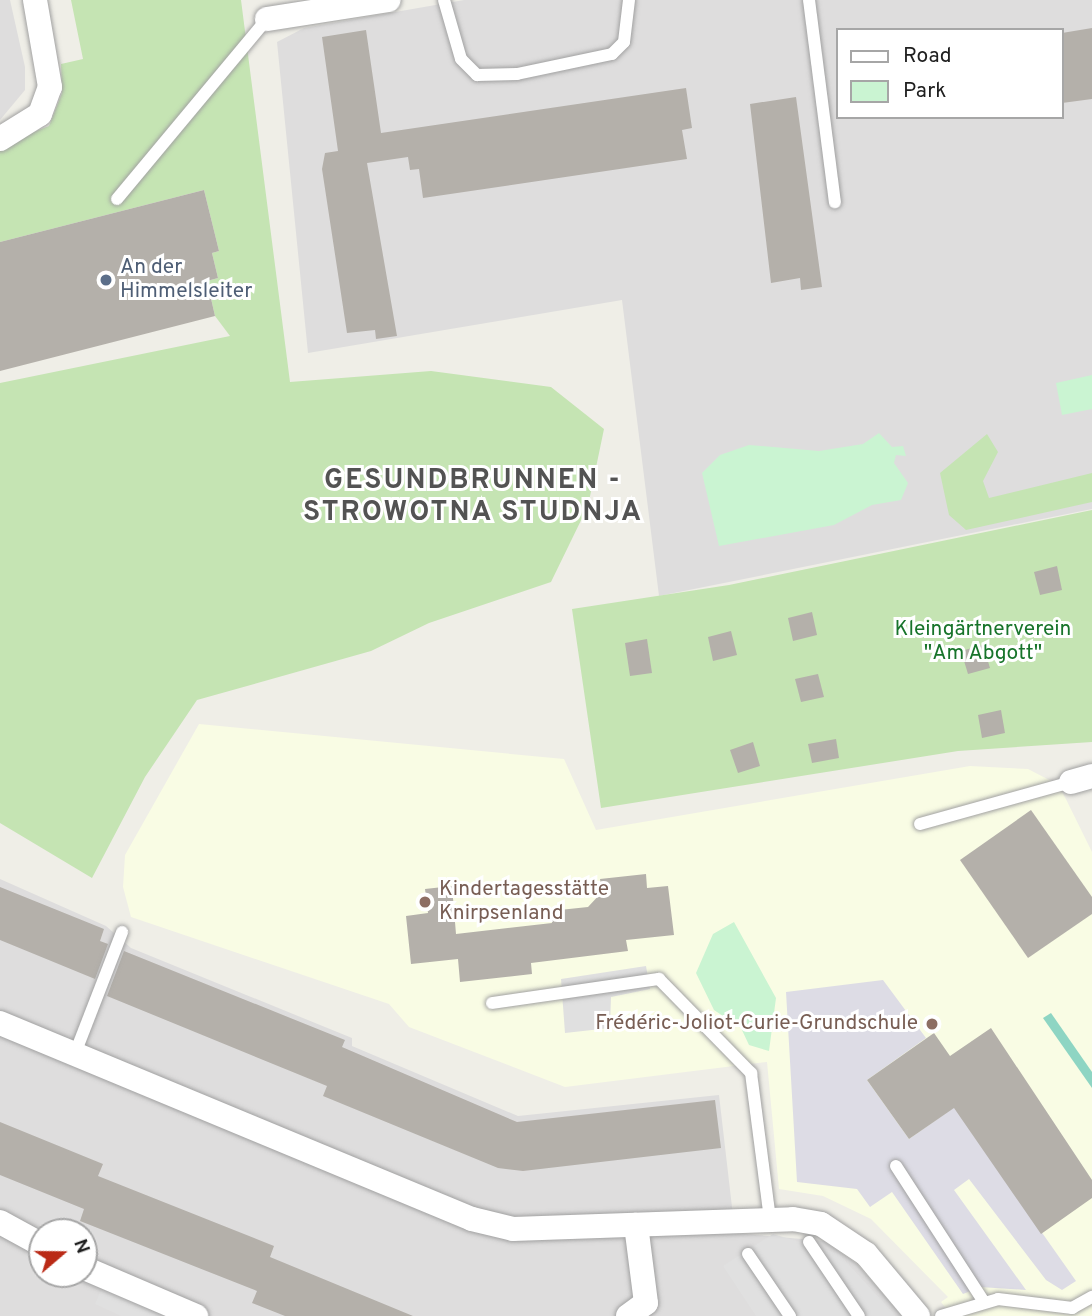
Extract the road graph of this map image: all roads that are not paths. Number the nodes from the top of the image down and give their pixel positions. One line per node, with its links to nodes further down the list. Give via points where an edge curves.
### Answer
1 (35, 0): 7 (street, via 50,87 40,114)
2 (389, 0): 6 (street)
3 (444, 0): 4 (lane, via 461,58 477,75 517,74 612,54 625,42)
4 (629, 0)
5 (809, 0): 9 (lane)
6 (267, 19): 8 (lane)
7 (0, 139)
8 (117, 199)
9 (835, 202)
10 (1081, 779): 11 (lane)
11 (920, 824)
12 (122, 932): 15 (lane)
13 (492, 1003): 17 (lane, via 659,979 751,1073)
14 (0, 1024): 15 (street)
15 (74, 1056): 19 (street, via 472,1219 513,1229)
16 (896, 1166): 25 (lane)
17 (770, 1220): 19 (street); 30 (street, via 821,1224 839,1235 866,1254)
18 (0, 1222): 20 (street)
19 (636, 1225): 26 (street)
20 (28, 1237)
21 (809, 1242): 29 (lane)
22 (748, 1254): 28 (lane)
23 (98, 1274): 27 (street)
24 (1092, 1297): 25 (lane, via 1072,1308)
25 (984, 1302): 31 (lane)
26 (642, 1312)
27 (196, 1316)
28 (790, 1316)
29 (859, 1316)
30 (918, 1316)
31 (941, 1316)

